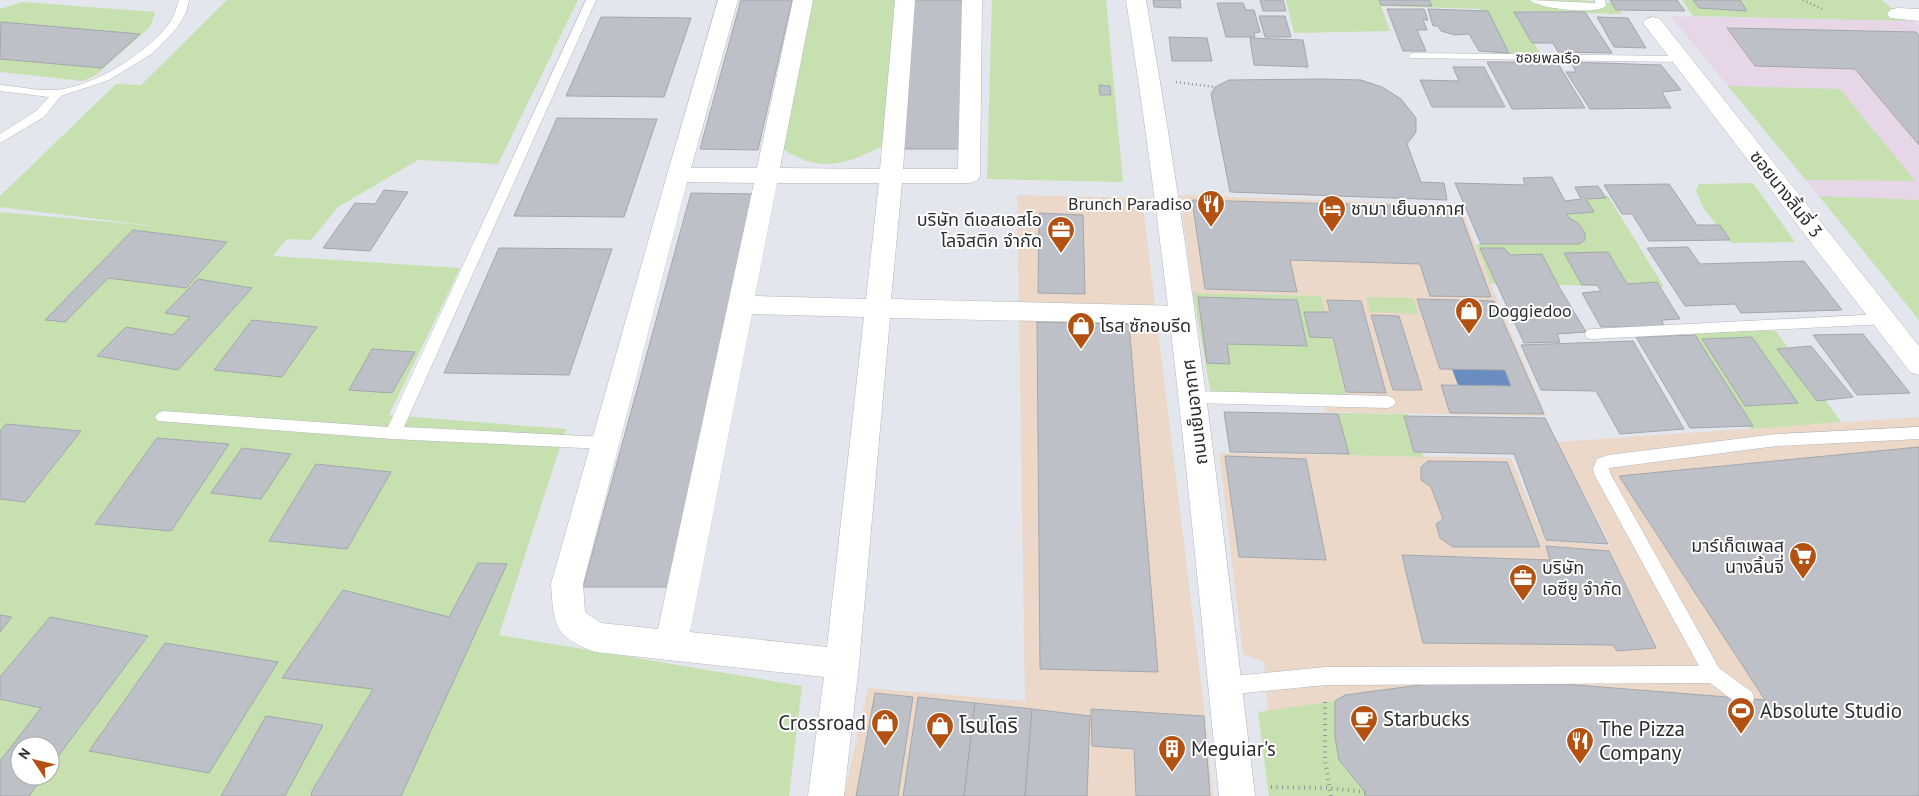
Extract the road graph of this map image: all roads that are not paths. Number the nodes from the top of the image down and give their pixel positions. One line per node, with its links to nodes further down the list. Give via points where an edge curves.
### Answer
1 (184, 0): 16 (lane, via 169,32 131,64 94,83)
2 (591, 0): 30 (lane)
3 (728, 0): 18 (street)
4 (803, 0): 19 (street)
5 (905, 0): 20 (street)
6 (972, 0): 20 (street, via 969,176)
7 (1136, 0): 23 (street, ถนนเย็นอากาศ)
8 (1535, 0): 9 (lane, via 1547,4 1601,6)
9 (1600, 0)
10 (1897, 14): 11 (street)
11 (1919, 15)
12 (1653, 23): 14 (street, ซอยนางลิ้นจี่ 3)
13 (1414, 56): 14 (lane, ซอยพลเรือ)
14 (1681, 59): 24 (street, ซอยนางลิ้นจี่ 3)
15 (0, 88): 16 (lane)
16 (55, 94): 17 (lane, via 40,114)
17 (0, 139)
18 (678, 175): 19 (street); 32 (street)
19 (768, 175): 20 (street); 21 (street)
20 (890, 176): 22 (street)
21 (741, 305): 22 (street); 33 (street)
22 (877, 308): 23 (street); 34 (street)
23 (1182, 315): 27 (street, ถนนเย็นอากาศ)
24 (1884, 320): 25 (lane, via 1780,322); 26 (street, ซอยนางลิ้นจี่ 3)
25 (1592, 334)
26 (1919, 365)
27 (1194, 396): 28 (lane); 36 (street, ถนนเย็นอากาศ)
28 (1388, 402)
29 (163, 417): 30 (lane)
30 (392, 433): 32 (lane)
31 (1919, 434): 35 (lane, via 1776,440 1603,464 1603,476)
32 (605, 443): 33 (street, via 567,584 570,620 595,637)
33 (671, 646): 34 (street)
34 (842, 664): 38 (street)
35 (1714, 674): 36 (lane, via 1326,676); 37 (lane)
36 (1224, 686): 39 (street, ถนนเย็นอากาศ)
37 (1745, 698)
38 (826, 796)
39 (1237, 796)

